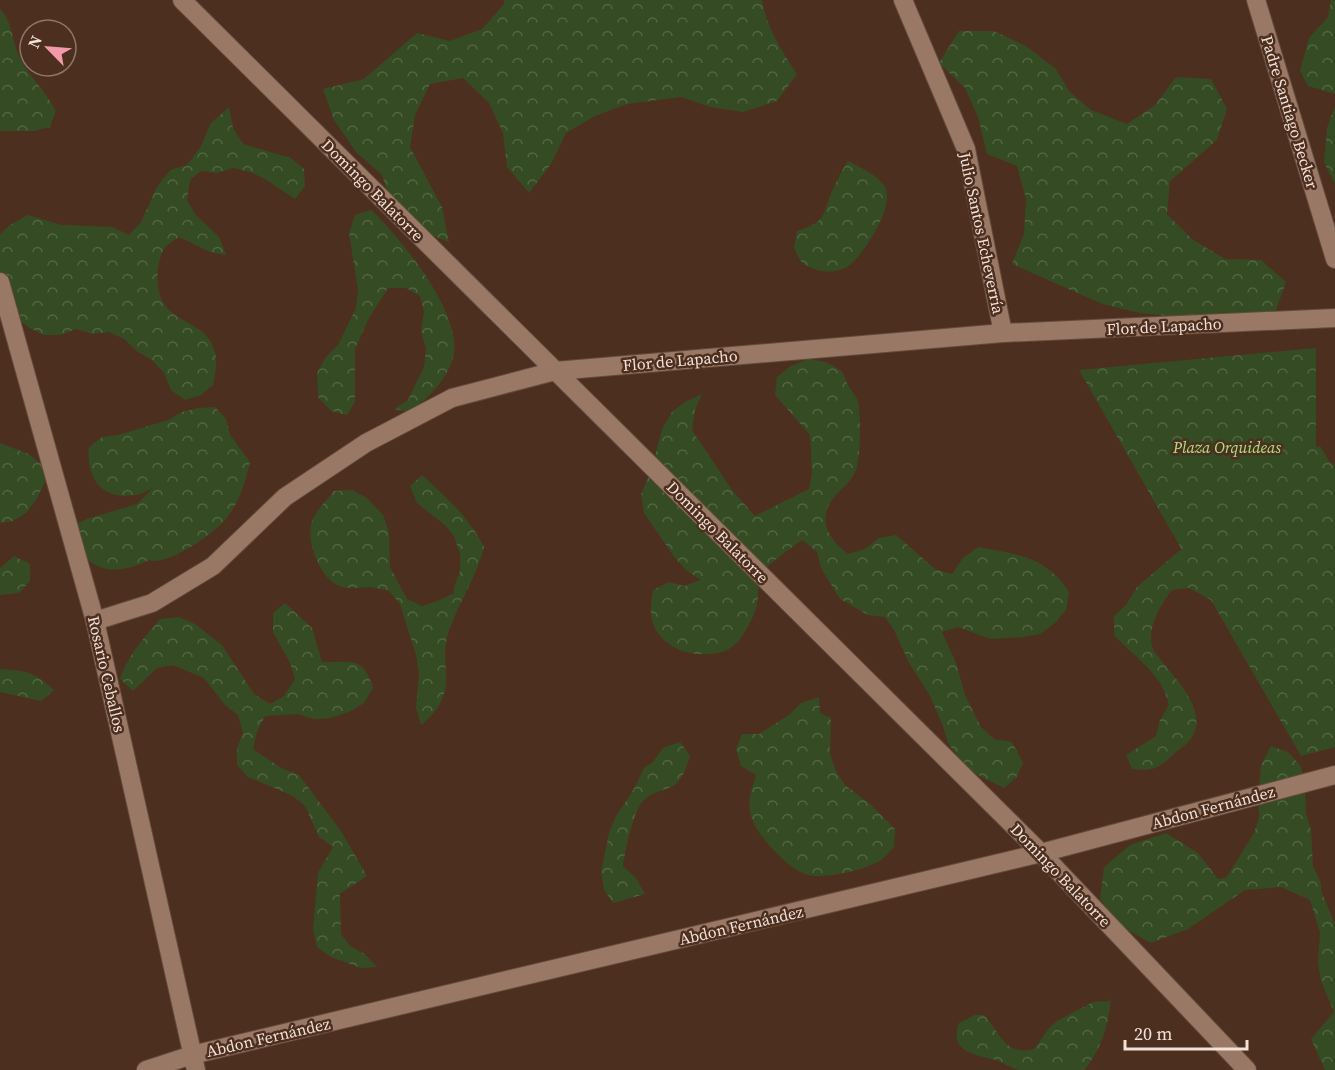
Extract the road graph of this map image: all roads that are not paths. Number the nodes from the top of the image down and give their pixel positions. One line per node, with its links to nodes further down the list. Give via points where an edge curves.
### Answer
1 (182, 0): 8 (street, Domingo Balatorre)
2 (903, 0): 7 (street, Julio Santos Echeverría, via 966,149)
3 (1256, 0): 4 (street, Padre Santiago Becker)
4 (1335, 259)
5 (0, 282): 9 (street, Rosario Ceballos)
6 (1335, 318): 7 (street, Flor de Lapacho)
7 (1003, 333): 8 (street, Flor de Lapacho)
8 (555, 371): 9 (street, Flor de Lapacho, via 452,398 366,443 285,497 213,566 152,603); 11 (street, Domingo Balatorre)
9 (95, 621): 12 (street, Rosario Ceballos)
10 (1335, 775): 11 (street, Abdon Fernández)
11 (1041, 853): 12 (street, Abdon Fernández); 14 (street, Domingo Balatorre)
12 (194, 1063): 13 (street, Abdon Fernández)
13 (146, 1070)
14 (1247, 1070)

